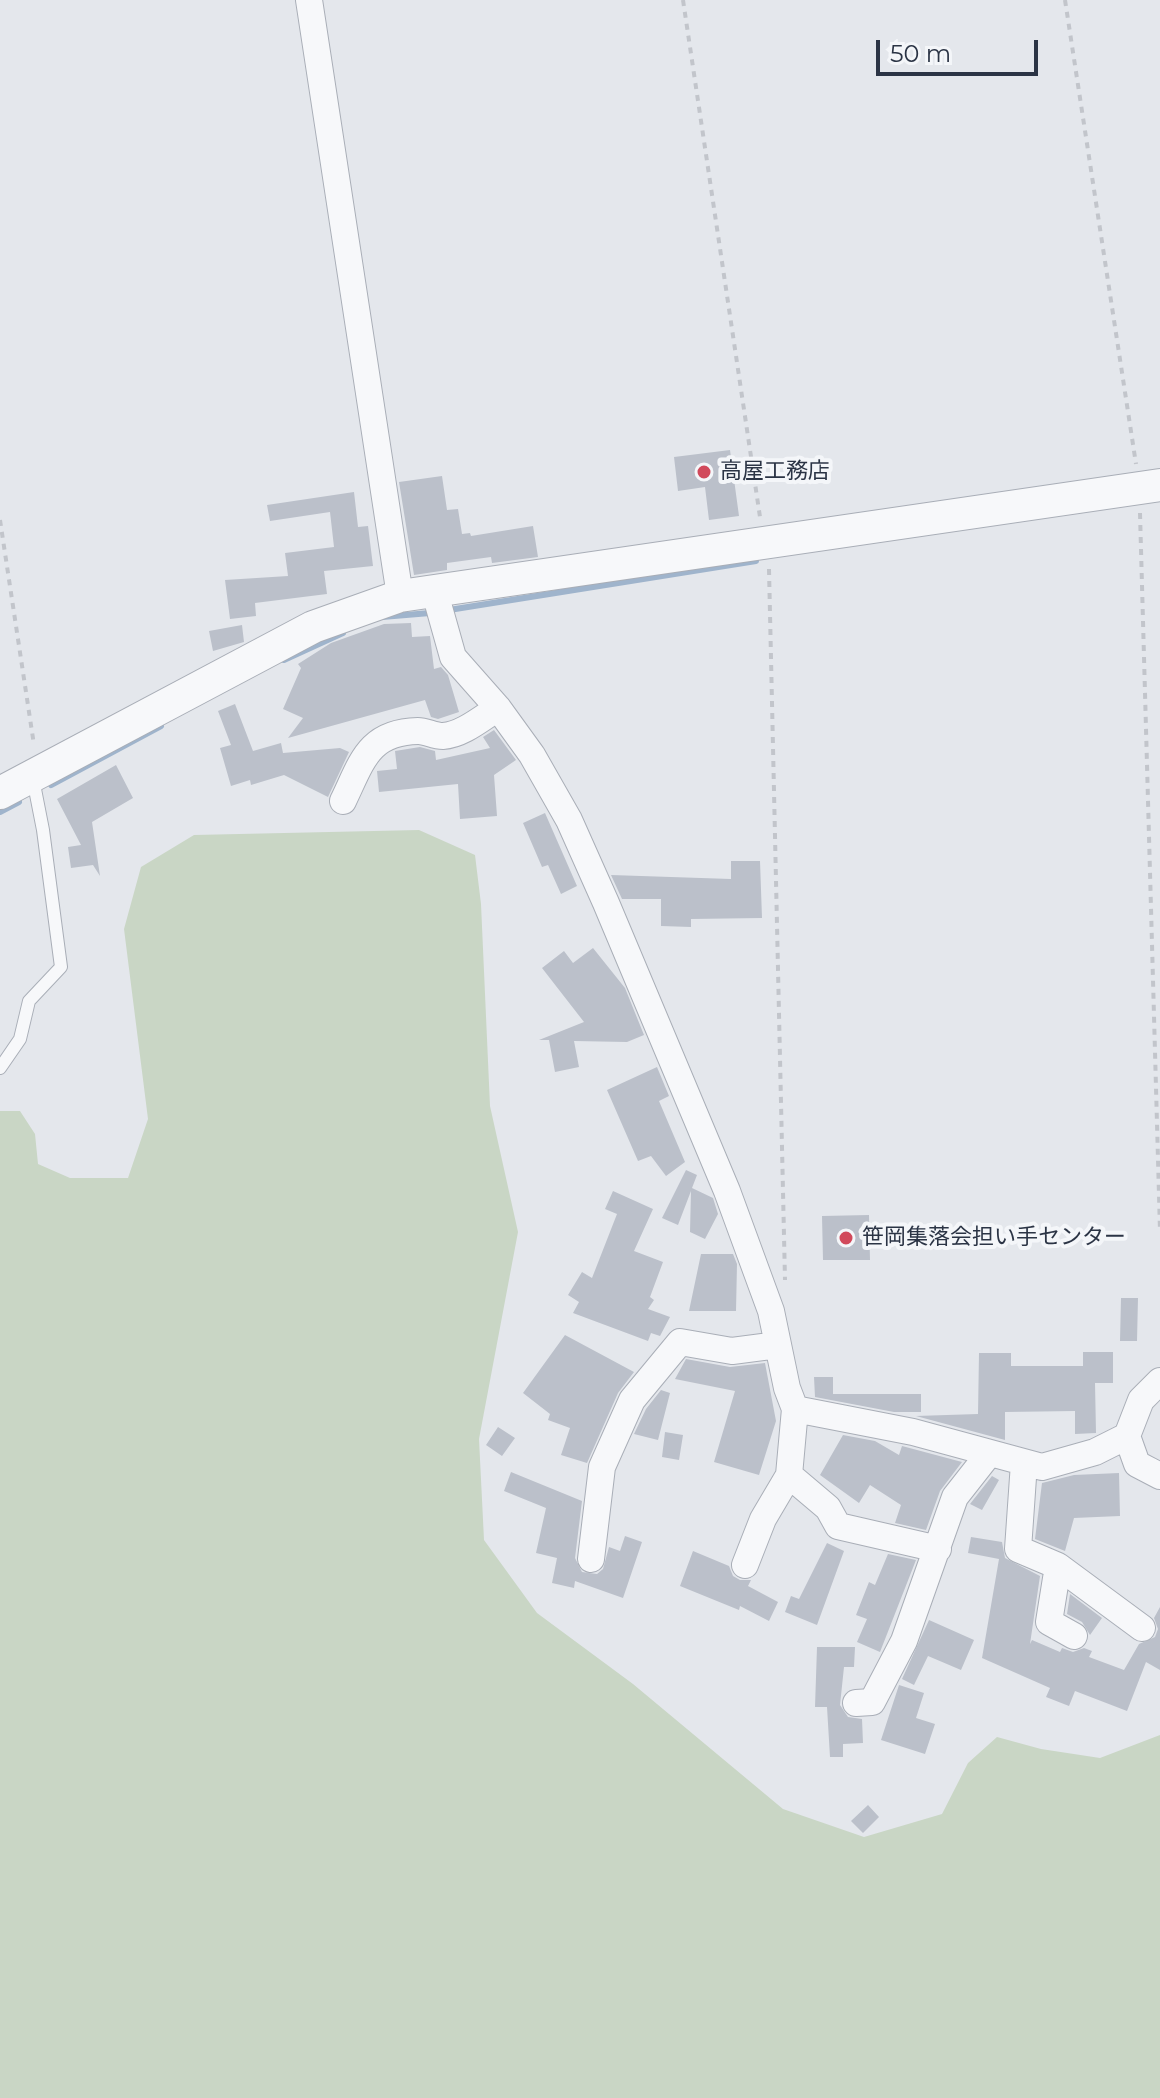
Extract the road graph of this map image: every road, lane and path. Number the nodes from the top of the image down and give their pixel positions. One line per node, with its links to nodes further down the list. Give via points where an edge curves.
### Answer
1 (309, 0): 8 (street)
2 (683, 0): 6 (path)
3 (1065, 0): 4 (path)
4 (1150, 487): 6 (street); 14 (path)
5 (0, 520): 10 (path)
6 (764, 544): 7 (street); 15 (path, via 769,564)
7 (435, 593): 8 (street); 9 (street, via 453,657)
8 (400, 596): 10 (street, via 313,627)
9 (498, 708): 12 (street, via 443,736 421,731 389,735 368,748); 16 (street, via 569,820 606,903 727,1191 771,1311)
10 (37, 773): 11 (street); 13 (lane, via 61,967 29,1001 20,1039)
11 (0, 793)
12 (343, 801)
13 (0, 1068)
14 (1160, 1231)
15 (786, 1288)
16 (778, 1345): 18 (street); 25 (street, via 732,1351 680,1342 632,1400 602,1467)
17 (1160, 1381): 19 (street, via 1141,1400)
18 (795, 1409): 20 (street, via 913,1432); 22 (street)
19 (1127, 1436): 21 (street, via 1095,1452 1042,1467); 23 (street, via 1137,1464)
20 (988, 1455): 21 (street); 24 (street, via 955,1497)
21 (1024, 1463): 27 (street, via 1018,1549)
22 (789, 1475): 24 (street, via 828,1508 838,1526); 26 (street, via 763,1519)
23 (1160, 1476)
24 (938, 1549): 30 (street, via 904,1641 872,1702)
25 (591, 1559)
26 (745, 1565)
27 (1058, 1566): 28 (street); 29 (street, via 1049,1622)
28 (1142, 1628)
29 (1074, 1636)
30 (856, 1703)

